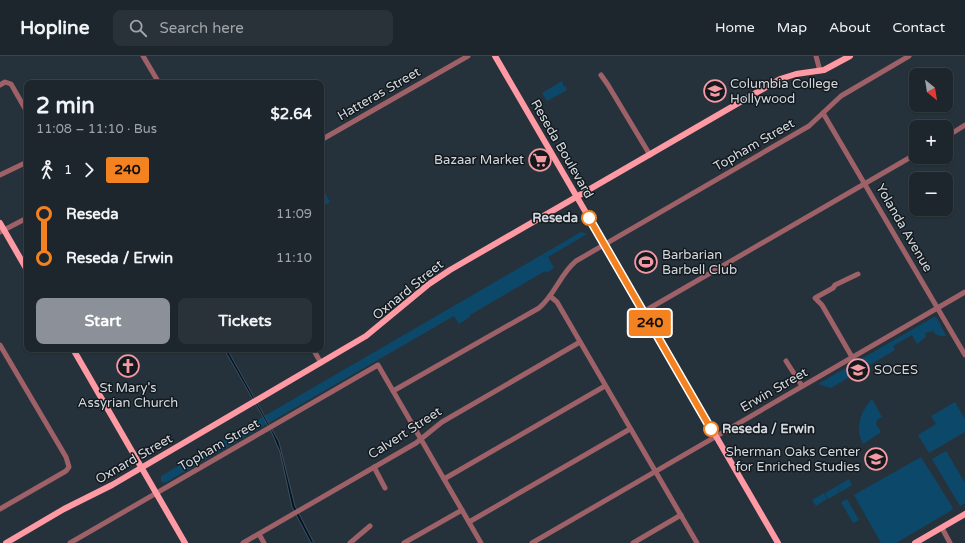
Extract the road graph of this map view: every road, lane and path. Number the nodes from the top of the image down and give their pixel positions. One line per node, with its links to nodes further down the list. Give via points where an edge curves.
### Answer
1 (143, 56): 9 (street)
2 (468, 56): 15 (street, Hatteras Street)
3 (495, 56): 21 (main road, Reseda Boulevard)
4 (816, 56): 7 (street)
5 (850, 56): 7 (main road, Oxnard Street)
6 (910, 56): 12 (street, Topham Street, via 841,96)
7 (820, 71): 16 (main road, Oxnard Street, via 783,78)
8 (601, 76): 16 (street)
9 (157, 80)
10 (0, 85): 11 (street, via 9,83)
11 (24, 107)
12 (823, 113): 20 (street, Yolanda Avenue); 25 (street, Topham Street, via 809,126)
13 (965, 126): 14 (street)
14 (953, 133)
15 (324, 138)
16 (650, 155): 21 (main road, Oxnard Street)
17 (909, 158): 20 (street)
18 (24, 163): 19 (street)
19 (0, 175)
20 (865, 184): 30 (street, Yolanda Avenue); 31 (street)
21 (577, 198): 25 (main road, Reseda Boulevard); 39 (main road, Oxnard Street, via 450,270 429,284 375,330)
22 (24, 220): 24 (street)
23 (0, 223): 24 (main road)
24 (2, 231): 26 (main road)
25 (604, 244): 29 (street, Topham Street, via 568,267); 31 (main road, Reseda Boulevard)
26 (24, 265)
27 (858, 274): 37 (street, via 839,282 814,298 822,305)
28 (965, 292): 30 (street, Erwin Street)
29 (550, 296): 32 (street, via 557,302); 42 (street, Topham Street, via 539,308)
30 (938, 308): 36 (street, Yolanda Avenue); 37 (street, Erwin Street)
31 (644, 312): 44 (main road, Reseda Boulevard)
32 (580, 342): 40 (street); 45 (street, Calvert Street, via 442,422)
33 (0, 345): 52 (street, via 66,457 69,467)
34 (75, 352): 47 (main road)
35 (315, 352): 39 (street)
36 (965, 355)
37 (852, 357): 41 (street, Erwin Street)
38 (786, 361): 41 (street)
39 (321, 363): 47 (main road, Oxnard Street)
40 (605, 386): 43 (street); 49 (street)
41 (802, 386): 44 (street, Erwin Street)
42 (393, 392): 45 (street); 51 (street, Topham Street, via 378,365)
43 (630, 429): 48 (street); 56 (street)
44 (716, 436): 48 (street, Erwin Street); 71 (main road, Reseda Boulevard)
45 (421, 440): 46 (street, Calvert Street); 49 (street)
46 (374, 467): 50 (street); 59 (street, Calvert Street)
47 (141, 468): 51 (main road); 60 (main road, Oxnard Street)
48 (655, 471): 55 (street); 68 (street, Erwin Street)
49 (444, 479): 53 (street)
50 (385, 488)
51 (156, 493): 61 (street, Topham Street); 62 (main road)
52 (0, 509)
53 (462, 510): 56 (street); 66 (street)
54 (965, 514): 58 (main road)
55 (681, 515): 69 (street); 70 (street)
56 (469, 522): 67 (street)
57 (370, 526): 65 (street)
58 (942, 528): 72 (main road); 73 (street)
59 (259, 534): 63 (street, Calvert Street); 64 (street)
60 (6, 543)
61 (70, 543)
62 (185, 543)
63 (243, 543)
64 (264, 543)
65 (350, 543)
66 (404, 543)
67 (481, 543)
68 (532, 543)
69 (633, 543)
70 (697, 543)
71 (778, 543)
72 (916, 543)
73 (950, 543)

